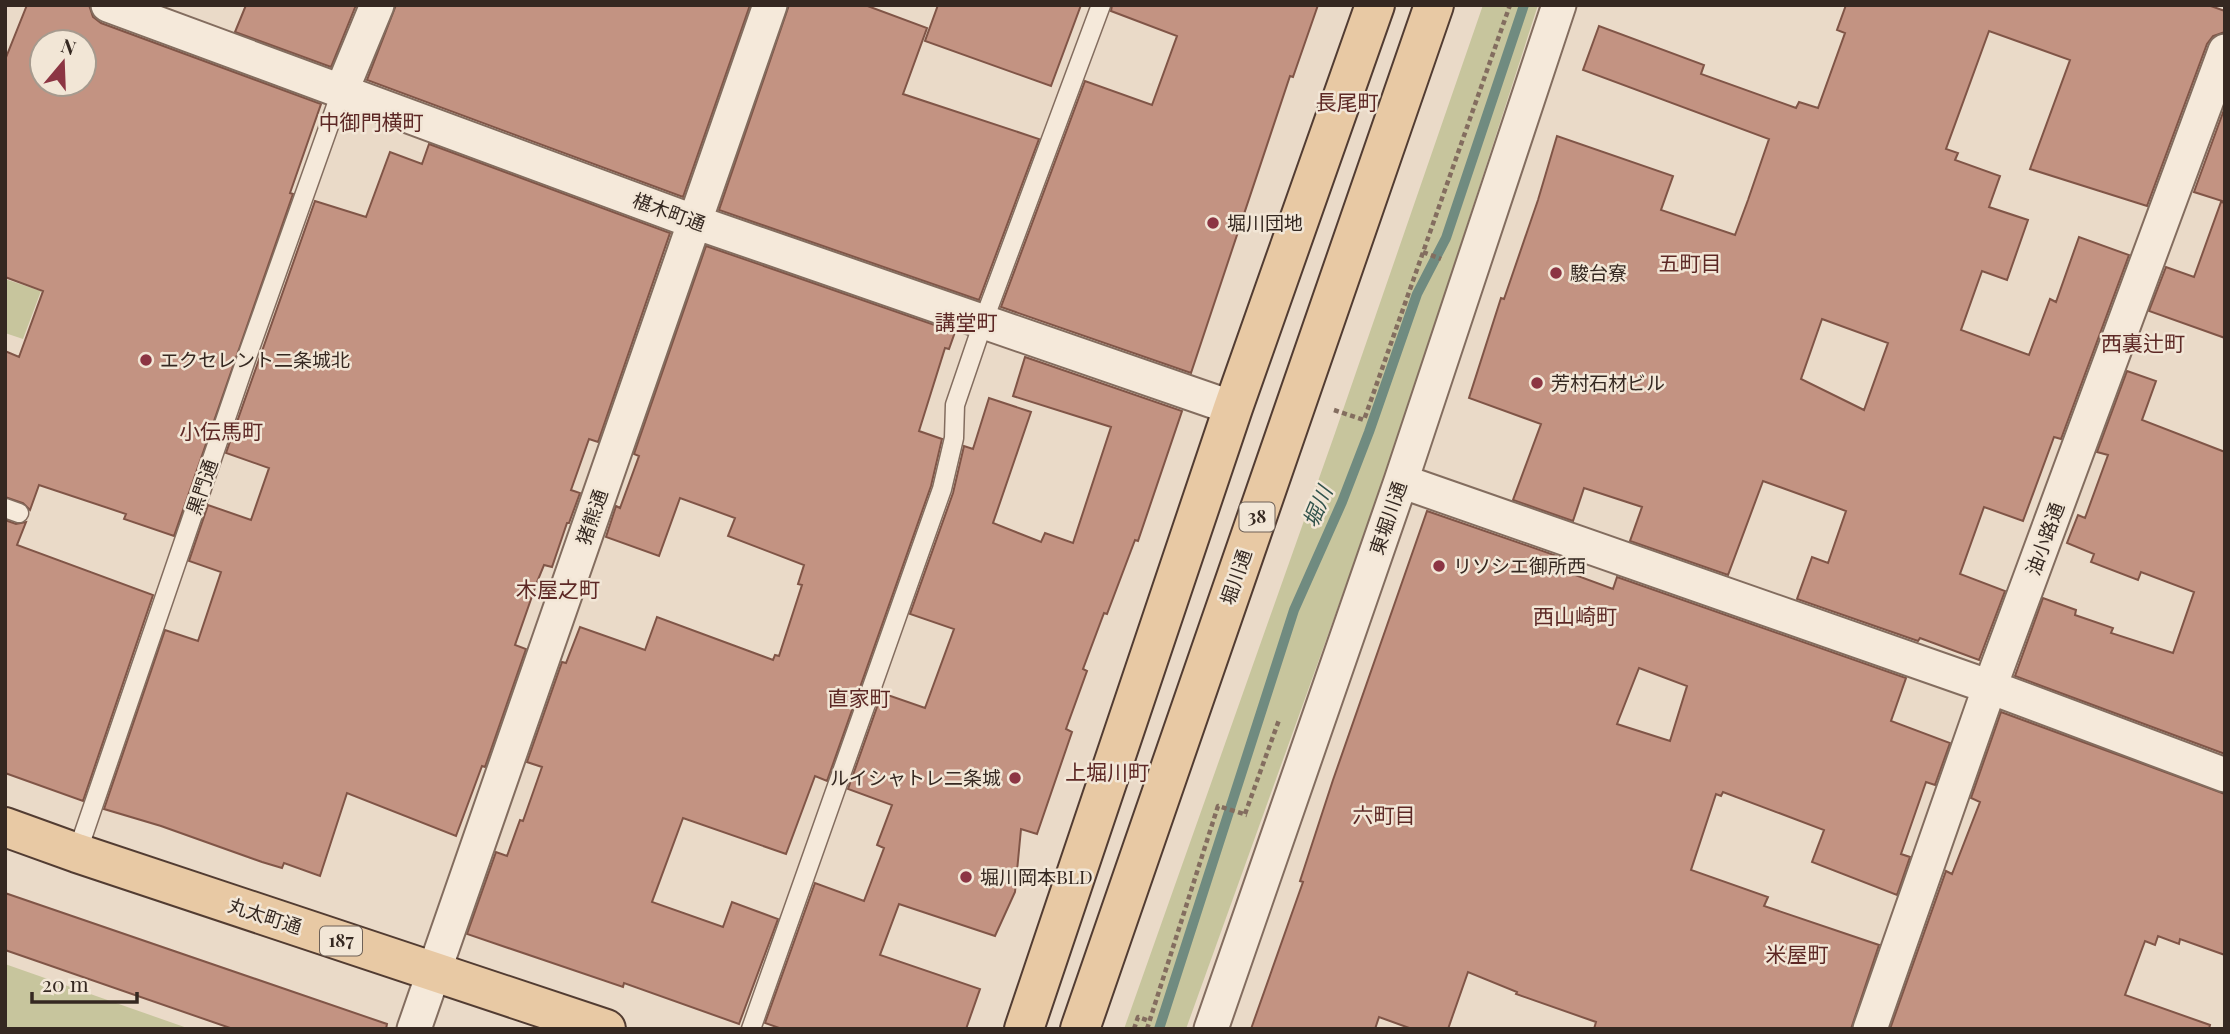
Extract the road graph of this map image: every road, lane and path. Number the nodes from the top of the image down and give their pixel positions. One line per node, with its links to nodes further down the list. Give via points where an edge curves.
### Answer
1 (108, 5): 10 (street, 椹木町通)
2 (377, 5): 10 (street, 黒門通)
3 (770, 5): 11 (street, 猪熊通)
4 (1101, 5): 14 (lane)
5 (1376, 5): 15 (main road)
6 (1434, 5): 29 (main road, 堀川通 / 38)
7 (1510, 5): 12 (path)
8 (1559, 5): 17 (street, 東堀川通)
9 (2225, 51): 18 (street, 油小路通)
10 (341, 92): 11 (street, 椹木町通); 22 (lane, 黒門通)
11 (695, 222): 14 (street, 椹木町通); 23 (street, 猪熊通)
12 (1423, 252): 13 (path); 16 (path, via 1364,419)
13 (1444, 259)
14 (984, 322): 15 (street, 椹木町通); 27 (lane, via 955,405 954,438 942,489)
15 (1233, 408): 28 (main road)
16 (1335, 410)
17 (1401, 481): 18 (street); 32 (street, 東堀川通)
18 (1990, 687): 19 (street); 33 (street, 油小路通)
19 (2225, 775)
20 (1245, 814): 24 (path, via 1218,806)
21 (5, 827): 22 (main road, 丸太町通 / 187)
22 (77, 853): 23 (main road, 丸太町通 / 187)
23 (434, 972): 25 (street, 猪熊通); 26 (main road, 丸太町通 / 187)
24 (1149, 1021): 30 (path, via 1138,1017); 31 (path)
25 (414, 1029)
26 (606, 1029)
27 (751, 1029)
28 (1024, 1029)
29 (1080, 1029)
30 (1134, 1029)
31 (1147, 1029)
32 (1211, 1029)
33 (1870, 1029)

